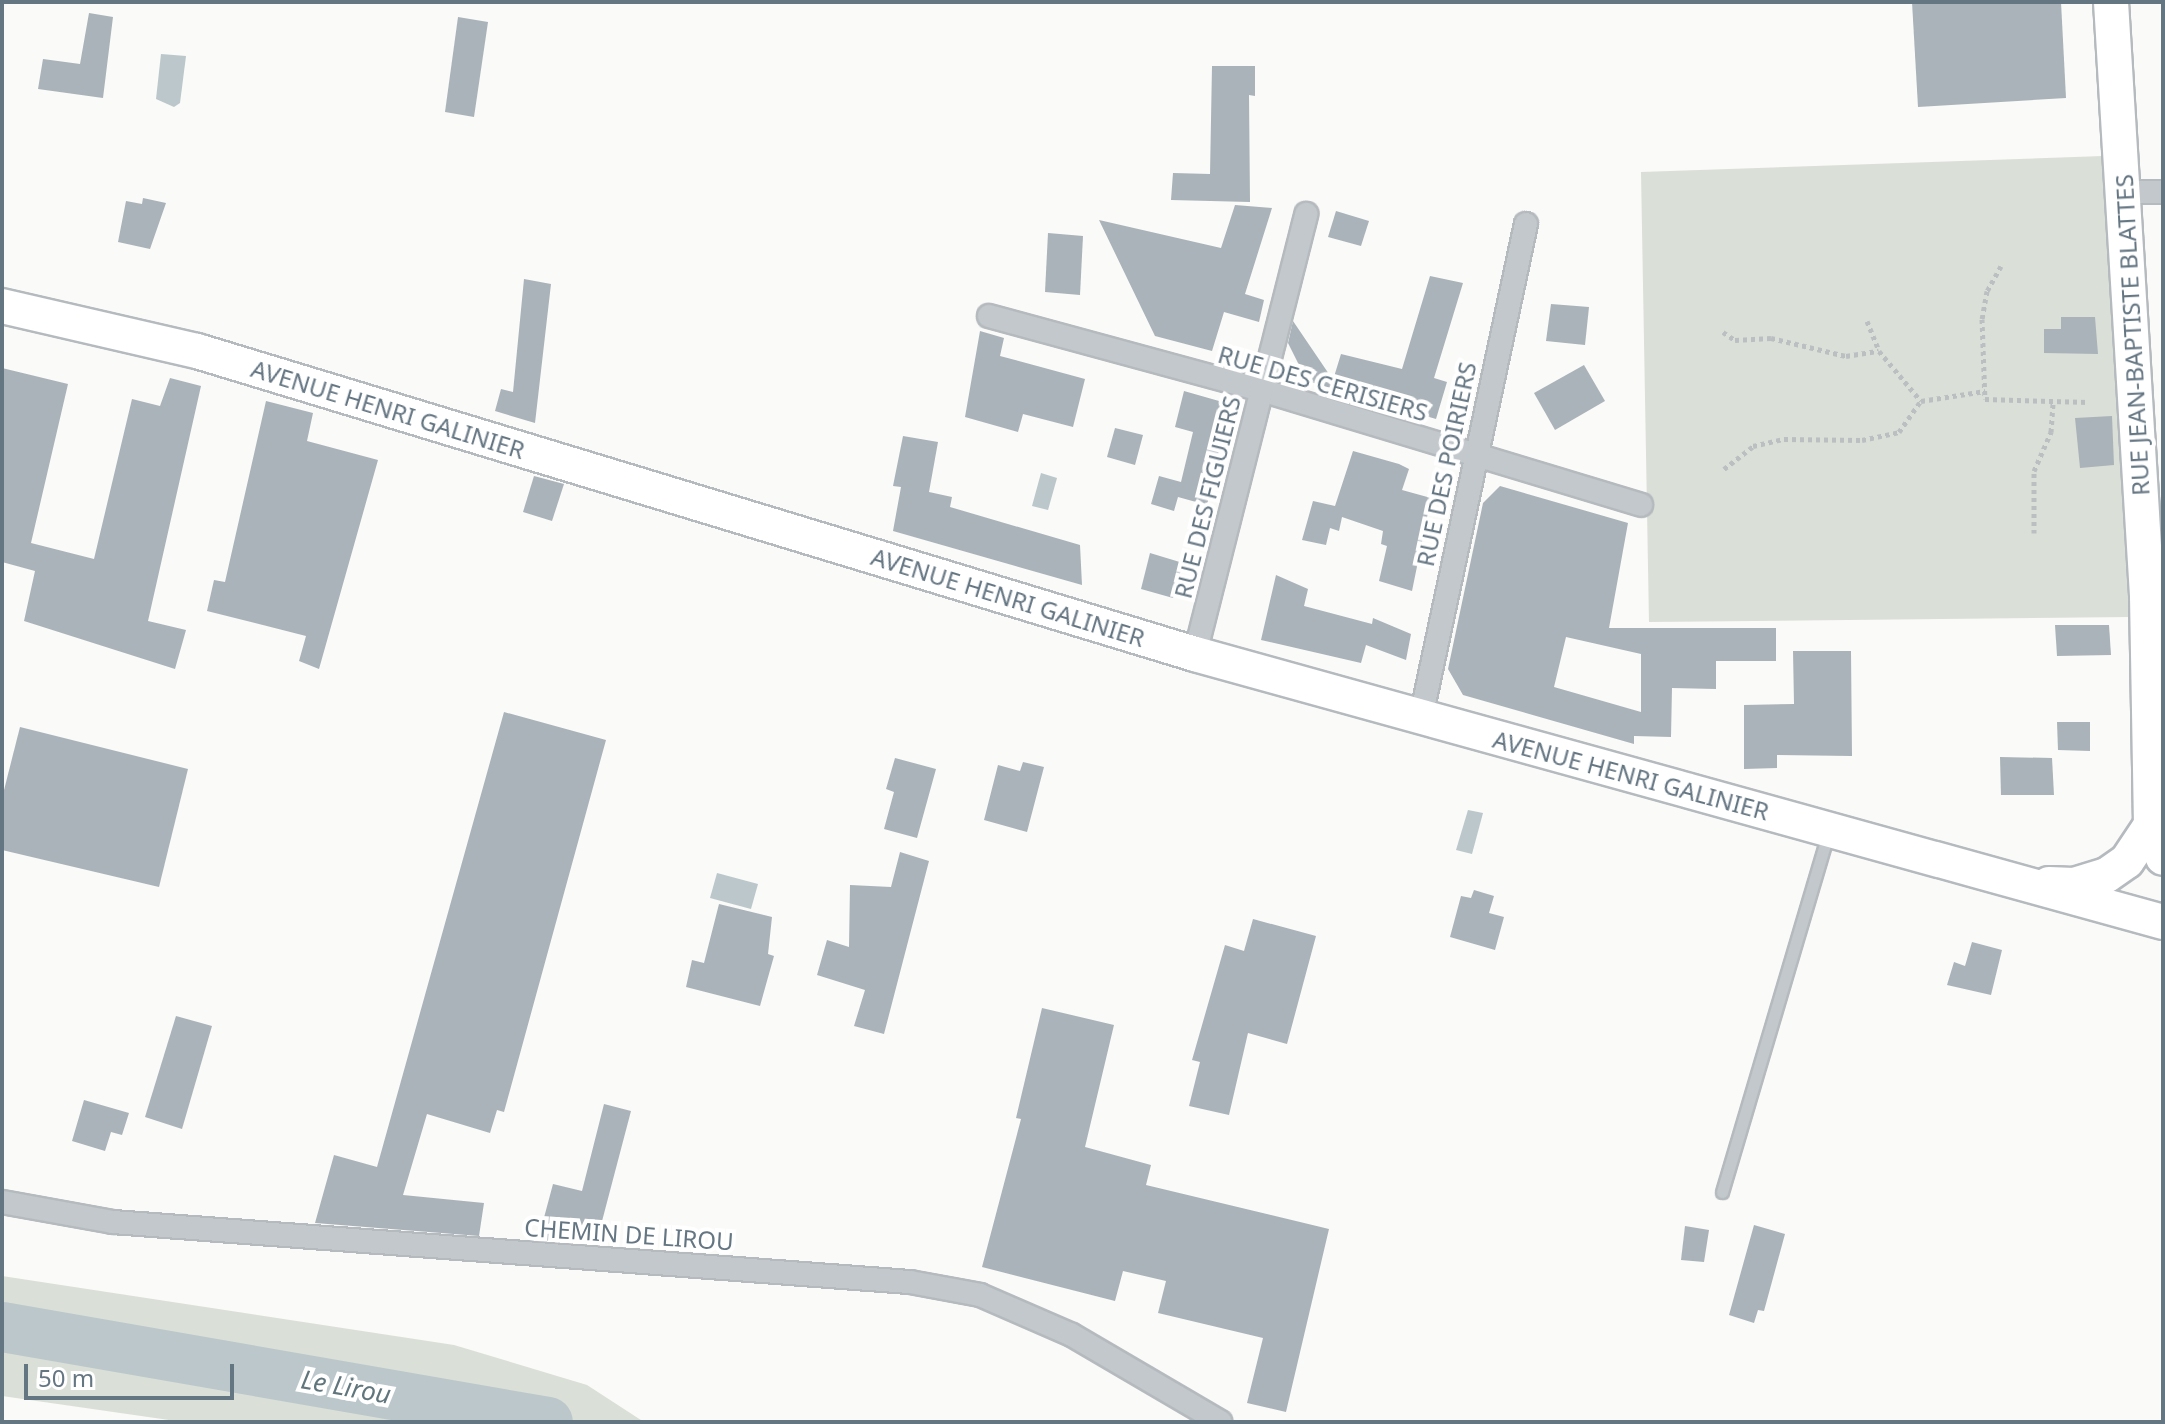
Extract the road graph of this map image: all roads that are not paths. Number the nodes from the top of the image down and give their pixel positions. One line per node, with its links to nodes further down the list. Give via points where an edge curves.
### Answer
1 (2111, 2): 2 (main road, RUE JEAN-BAPTISTE BLATTES)
2 (2124, 192): 3 (street); 11 (main road, RUE JEAN-BAPTISTE BLATTES)
3 (2163, 192)
4 (1306, 214): 8 (street, RUE DES FIGUIERS)
5 (1526, 224): 9 (street, RUE DES POIRIERS)
6 (2, 306): 12 (main road, AVENUE HENRI GALINIER, via 197,351)
7 (989, 316): 8 (street, RUE DES CERISIERS)
8 (1261, 390): 9 (street, RUE DES CERISIERS); 12 (street, RUE DES FIGUIERS)
9 (1474, 454): 10 (street, RUE DES CERISIERS); 13 (street, RUE DES POIRIERS)
10 (1641, 505)
11 (2156, 647): 14 (main road, RUE JEAN-BAPTISTE BLATTES)
12 (1195, 654): 13 (main road, AVENUE HENRI GALINIER)
13 (1421, 717): 15 (main road, AVENUE HENRI GALINIER)
14 (2151, 825): 16 (main road, RUE JEAN-BAPTISTE BLATTES); 17 (main road, AVENUE HENRI GALINIER, via 2127,861 2107,875 2074,885)
15 (1829, 829): 17 (main road, AVENUE HENRI GALINIER); 19 (lane)
16 (2163, 858)
17 (2017, 882): 18 (main road, AVENUE HENRI GALINIER)
18 (2163, 922)
19 (1722, 1192)
20 (2, 1202): 21 (street, CHEMIN DE LIROU, via 113,1222 910,1282 980,1295 1072,1335)
21 (1220, 1422)

